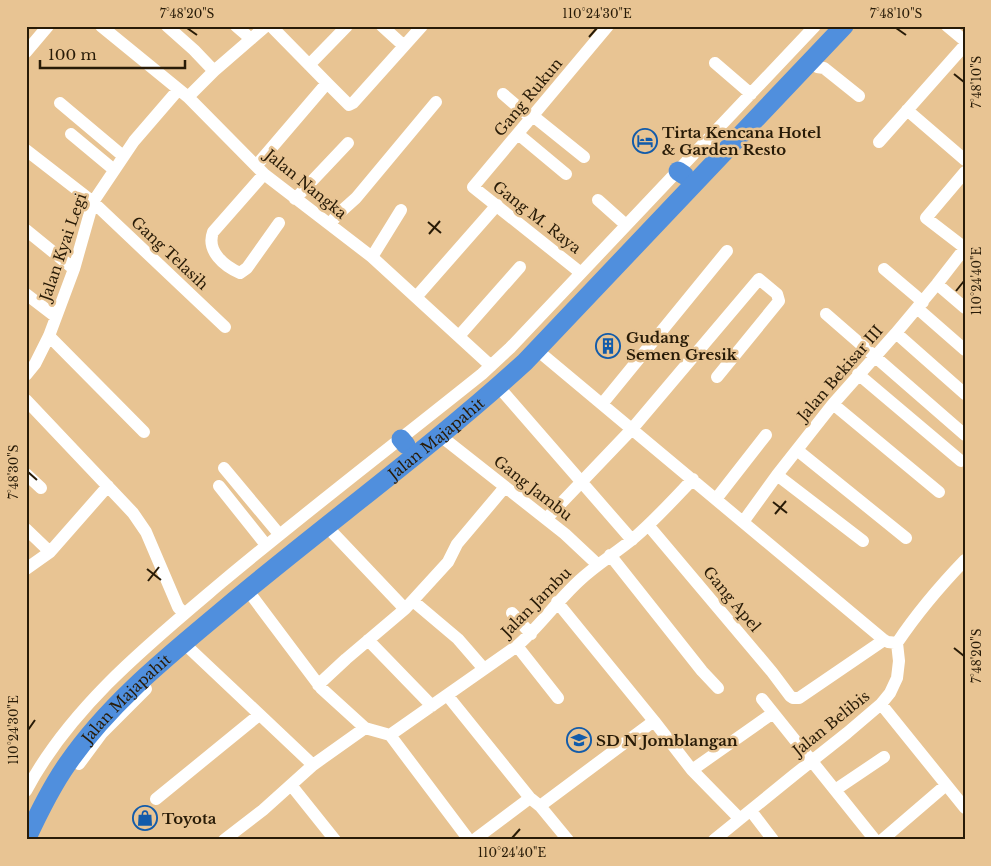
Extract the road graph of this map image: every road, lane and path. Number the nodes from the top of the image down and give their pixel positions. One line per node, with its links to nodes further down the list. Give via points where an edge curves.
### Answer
1 (48, 26): 19 (street)
2 (101, 26): 26 (street, Jalan Nangka)
3 (167, 26): 23 (street)
4 (236, 26): 17 (street)
5 (266, 26): 17 (street, Jalan Kyai Legi)
6 (271, 26): 21 (street)
7 (347, 26): 21 (street)
8 (382, 26): 18 (street)
9 (422, 26): 18 (street)
10 (608, 26): 33 (street, Gang Rukun)
11 (815, 26): 31 (street)
12 (827, 26): 25 (highway, Jalan Majapahit)
13 (844, 26): 25 (highway, Jalan Majapahit)
14 (855, 26): 22 (street)
15 (947, 26): 16 (street)
16 (963, 38): 32 (street)
17 (251, 39): 23 (street, Jalan Kyai Legi)
18 (404, 46): 24 (street, via 349,105)
19 (26, 52)
20 (715, 63): 31 (street)
21 (309, 65): 24 (street)
22 (818, 67): 28 (street, via 824,68); 77 (street)
23 (214, 71): 26 (street, Jalan Kyai Legi)
24 (327, 83): 43 (street)
25 (775, 90): 31 (highway, Jalan Majapahit)
26 (183, 93): 39 (street, Jalan Kyai Legi); 43 (street, Jalan Nangka)
27 (503, 94): 33 (street)
28 (858, 96)
29 (436, 102): 54 (street, via 356,198)
30 (60, 104): 39 (street)
31 (753, 105): 45 (highway, Jalan Majapahit); 115 (highway, Jalan Majapahit, via 525,362 489,395)
32 (907, 110): 36 (street); 41 (street)
33 (532, 117): 35 (street, Gang Rukun); 40 (street)
34 (71, 134): 42 (street)
35 (518, 134): 46 (street); 47 (street, Gang Rukun)
36 (880, 142)
37 (348, 143): 48 (street)
38 (26, 150): 50 (street, Gang Telasih)
39 (123, 156): 42 (street, Jalan Kyai Legi)
40 (584, 157)
41 (965, 160)
42 (113, 170): 50 (street, Jalan Kyai Legi)
43 (260, 170): 48 (street, Jalan Nangka); 53 (street, via 213,232 210,239 212,248 224,264 240,273)
44 (965, 172): 57 (street, via 926,218)
45 (681, 173): 55 (street); 93 (highway, Jalan Majapahit, via 515,353 488,379)
46 (566, 174)
47 (473, 187): 51 (street, Gang M. Raya)
48 (295, 199): 54 (street, Jalan Nangka)
49 (598, 200): 55 (street)
50 (93, 202): 62 (street, Jalan Kyai Legi); 72 (street, Gang Telasih)
51 (497, 206): 64 (street, Gang M. Raya); 67 (street)
52 (401, 210): 59 (street)
53 (279, 223)
54 (330, 224): 59 (street, Jalan Nangka)
55 (626, 226): 64 (street)
56 (26, 230): 62 (street)
57 (965, 248): 60 (street, Jalan Bekisar III)
58 (727, 251): 86 (street)
59 (372, 257): 67 (street, Jalan Nangka)
60 (961, 262): 65 (street, Jalan Bekisar III)
61 (520, 267): 75 (street)
62 (74, 269): 71 (street, Jalan Kyai Legi)
63 (884, 269): 68 (street)
64 (581, 273): 79 (street)
65 (937, 284): 68 (street, Jalan Bekisar III); 69 (street)
66 (26, 294): 71 (street)
67 (417, 296): 75 (street, Jalan Nangka)
68 (920, 305): 73 (street, Jalan Bekisar III); 76 (street)
69 (965, 308)
70 (826, 314): 78 (street)
71 (56, 317): 74 (street, Jalan Kyai Legi)
72 (226, 327)
73 (896, 333): 78 (street, Jalan Bekisar III); 84 (street)
74 (48, 336): 81 (street, Jalan Kyai Legi); 89 (street)
75 (459, 336): 79 (street, Jalan Nangka)
76 (965, 350)
77 (543, 354): 83 (street); 86 (street)
78 (873, 357): 80 (street, Jalan Bekisar III); 91 (street)
79 (491, 366): 93 (street)
80 (858, 374): 87 (street, Jalan Bekisar III); 95 (street)
81 (26, 375)
82 (717, 377): 88 (street, via 779,301 778,294 760,279)
83 (504, 392): 92 (street); 100 (street)
84 (965, 394)
85 (26, 400): 101 (street)
86 (602, 404): 88 (street)
87 (833, 404): 94 (street, Jalan Bekisar III); 105 (street)
88 (632, 428): 99 (street); 100 (street)
89 (144, 432)
90 (766, 435): 106 (street)
91 (965, 435)
92 (446, 441): 103 (street, Gang Jambu); 111 (street)
93 (403, 442): 115 (highway, Jalan Majapahit)
94 (797, 450): 98 (street, Jalan Bekisar III); 112 (street)
95 (961, 461)
96 (224, 468): 115 (street)
97 (26, 474): 104 (street)
98 (777, 475): 108 (street, Jalan Bekisar III); 114 (street)
99 (693, 479): 106 (street); 109 (street, Jalan Jambu)
100 (582, 483): 107 (street); 113 (street)
101 (108, 486): 116 (street); 125 (street, via 146,532 178,607)
102 (219, 486): 115 (street)
103 (505, 487): 107 (street, Gang Jambu); 123 (street, via 456,544 448,562)
104 (41, 488)
105 (939, 492)
106 (716, 499): 108 (street)
107 (546, 518): 119 (street, Gang Jambu)
108 (743, 522): 128 (street)
109 (648, 525): 113 (street, Jalan Jambu); 128 (street, Gang Apel, via 794,698 799,698)
110 (26, 529): 116 (street)
111 (332, 532): 121 (street); 123 (street)
112 (906, 538)
113 (632, 540): 117 (street, Jalan Jambu)
114 (863, 541)
115 (277, 547): 125 (street); 156 (highway, Jalan Majapahit, via 121,683 58,756); 159 (highway, Jalan Majapahit, via 101,721 67,764)
116 (50, 552): 120 (street)
117 (610, 555): 119 (street, Jalan Jambu); 134 (street)
118 (965, 560): 129 (street)
119 (597, 564): 122 (street, Jalan Jambu)
120 (26, 569)
121 (252, 596): 131 (street); 133 (street)
122 (557, 602): 126 (street, Jalan Jambu); 142 (street)
123 (409, 605): 127 (street); 132 (street, via 458,639)
124 (512, 613): 126 (street)
125 (184, 614): 152 (street, via 86,706 52,748)
126 (531, 634): 130 (street, Jalan Jambu)
127 (368, 640): 133 (street); 139 (street)
128 (884, 640): 129 (street)
129 (897, 643): 138 (street, Jalan Belibis, via 897,678)
130 (517, 646): 132 (street, Jalan Jambu); 136 (street)
131 (190, 649): 141 (street); 160 (street, via 102,733 65,783)
132 (484, 669): 135 (street, Jalan Jambu)
133 (318, 686): 143 (street)
134 (718, 688)
135 (447, 695): 139 (street, Jalan Jambu); 154 (street)
136 (558, 698)
137 (762, 699): 140 (street)
138 (881, 704): 146 (street, Jalan Belibis); 150 (street)
139 (432, 706): 144 (street, Jalan Jambu)
140 (773, 713): 146 (street); 148 (street)
141 (259, 715): 147 (street); 153 (street)
142 (654, 721): 148 (street); 154 (street)
143 (365, 728): 144 (street); 147 (street)
144 (390, 735): 163 (street)
145 (884, 758): 151 (street)
146 (812, 760): 151 (street); 157 (street, Jalan Belibis)
147 (313, 765): 149 (street)
148 (692, 770): 158 (street)
149 (291, 785): 161 (street); 162 (street)
150 (946, 785): 155 (street); 169 (street)
151 (835, 790): 168 (street)
152 (26, 791)
153 (156, 799)
154 (535, 802): 164 (street); 165 (street)
155 (965, 808)
156 (26, 810)
157 (751, 811): 158 (street, Jalan Belibis); 167 (street)
158 (740, 819): 166 (street, Jalan Belibis)
159 (26, 840)
160 (35, 840)
161 (224, 840)
162 (335, 840)
163 (469, 840)
164 (474, 840)
165 (568, 840)
166 (714, 840)
167 (774, 840)
168 (875, 840)
169 (882, 840)

